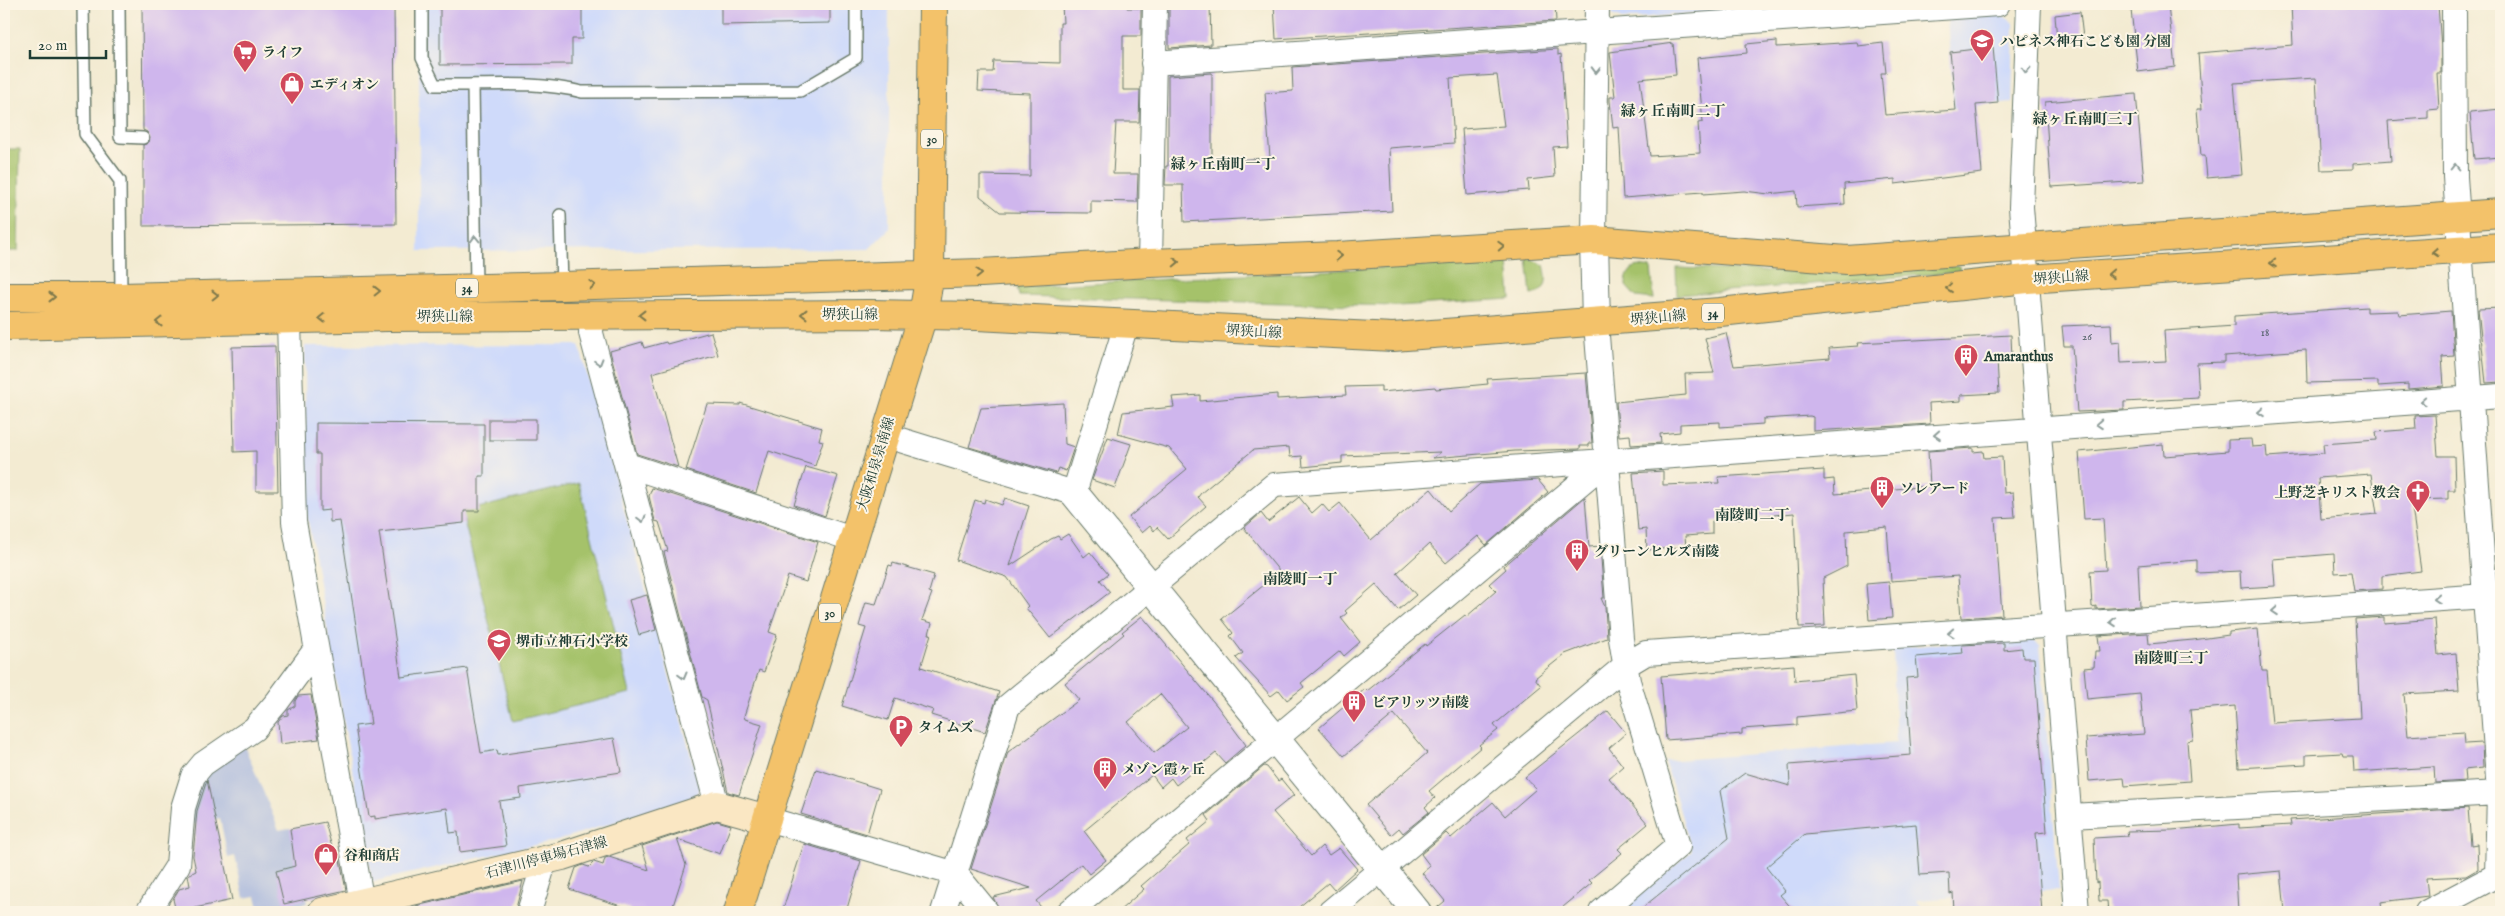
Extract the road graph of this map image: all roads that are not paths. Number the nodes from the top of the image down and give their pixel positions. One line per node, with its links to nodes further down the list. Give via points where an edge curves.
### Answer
1 (84, 4): 27 (lane, via 85,134 120,182)
2 (119, 4): 14 (lane, via 120,137)
3 (422, 4): 13 (lane, via 422,58 435,85)
4 (856, 4): 13 (lane, via 856,58 800,90 582,92 521,84)
5 (933, 4): 23 (main road, 大阪和泉泉南線 / 30)
6 (1155, 4): 12 (street)
7 (1597, 4): 11 (street)
8 (1998, 4): 11 (street)
9 (2028, 4): 19 (street, one-way to 19, via 2021,207)
10 (2454, 4): 17 (street, one-way to 10, via 2456,177)
11 (1597, 31): 12 (street); 18 (street, one-way to 18)
12 (1153, 64): 22 (street)
13 (473, 86): 26 (lane, one-way to 13)
14 (143, 138)
15 (2501, 213): 17 (main road, 堺狭山線 / 34)
16 (560, 215): 25 (lane)
17 (2460, 216): 19 (main road, 堺狭山線 / 34); 21 (street)
18 (1594, 240): 19 (main road, 堺狭山線 / 34, via 1847,260); 22 (main road, 堺狭山線 / 34, one-way to 18, via 1338,256); 32 (street)
19 (2024, 247): 24 (street)
20 (2501, 248): 21 (main road, 堺狭山線 / 34)
21 (2462, 250): 24 (main road, 堺狭山線 / 34, one-way to 24); 36 (street)
22 (1150, 263): 23 (main road, 堺狭山線 / 34, one-way to 22)
23 (930, 274): 25 (main road, 堺狭山線 / 34, one-way to 23); 30 (main road, 大阪和泉泉南線 / 30)
24 (2027, 279): 32 (main road, 堺狭山線 / 34, one-way to 32); 37 (street)
25 (562, 286): 26 (main road, 堺狭山線 / 34)
26 (476, 288): 27 (main road, 堺狭山線 / 34, one-way to 26)
27 (121, 297): 28 (main road, 堺狭山線 / 34, one-way to 27)
28 (4, 298)
29 (592, 315): 30 (main road, 堺狭山線 / 34, one-way to 29); 31 (main road, 堺狭山線 / 34, one-way to 31); 40 (street, one-way to 40, via 591,333)
30 (923, 315): 33 (main road, 堺狭山線 / 34); 38 (main road, 大阪和泉泉南線 / 30)
31 (290, 319): 34 (main road, 堺狭山線 / 34, one-way to 34); 46 (street, via 294,522)
32 (1596, 323): 33 (main road, 堺狭山線 / 34, via 1393,337); 39 (street)
33 (1126, 325): 41 (street)
34 (4, 326)
35 (2501, 396): 36 (street)
36 (2472, 398): 37 (street, one-way to 37); 44 (street)
37 (2038, 428): 39 (street, one-way to 39); 45 (street)
38 (884, 435): 41 (street); 42 (main road, 大阪和泉泉南線 / 30)
39 (1608, 460): 43 (street, via 1274,485); 47 (street, via 1621,639); 48 (street)
40 (627, 465): 42 (street); 50 (street, one-way to 50)
41 (1074, 493): 43 (street)
42 (852, 539): 52 (main road, 大阪和泉泉南線 / 30)
43 (1151, 587): 48 (street); 55 (street, via 1008,706)
44 (2494, 595): 45 (street, one-way to 45); 49 (street)
45 (2054, 626): 47 (street, one-way to 47, via 1646,653); 51 (street)
46 (316, 649): 57 (street); 58 (street, via 254,729 203,764 192,776 183,808 178,865)
47 (1626, 665): 54 (street); 67 (street, via 1678,846)
48 (1276, 741): 54 (street); 64 (street)
49 (2499, 793): 51 (street); 56 (street)
50 (716, 805): 52 (main road); 53 (main road, 石津川停車場石津線)
51 (2070, 816): 68 (street)
52 (767, 819): 55 (street); 61 (main road, 大阪和泉泉南線 / 30)
53 (545, 860): 57 (main road, 石津川停車場石津線); 60 (street)
54 (1382, 869): 65 (street); 66 (street)
55 (956, 874): 62 (street); 63 (street)
56 (2499, 879): 69 (street)
57 (362, 903): 59 (main road, 石津川停車場石津線)
58 (148, 912)
59 (322, 912)
60 (529, 912)
61 (738, 912)
62 (944, 912)
63 (987, 912)
64 (1069, 912)
65 (1330, 912)
66 (1417, 912)
67 (1601, 912)
68 (2077, 912)
69 (2427, 912)

